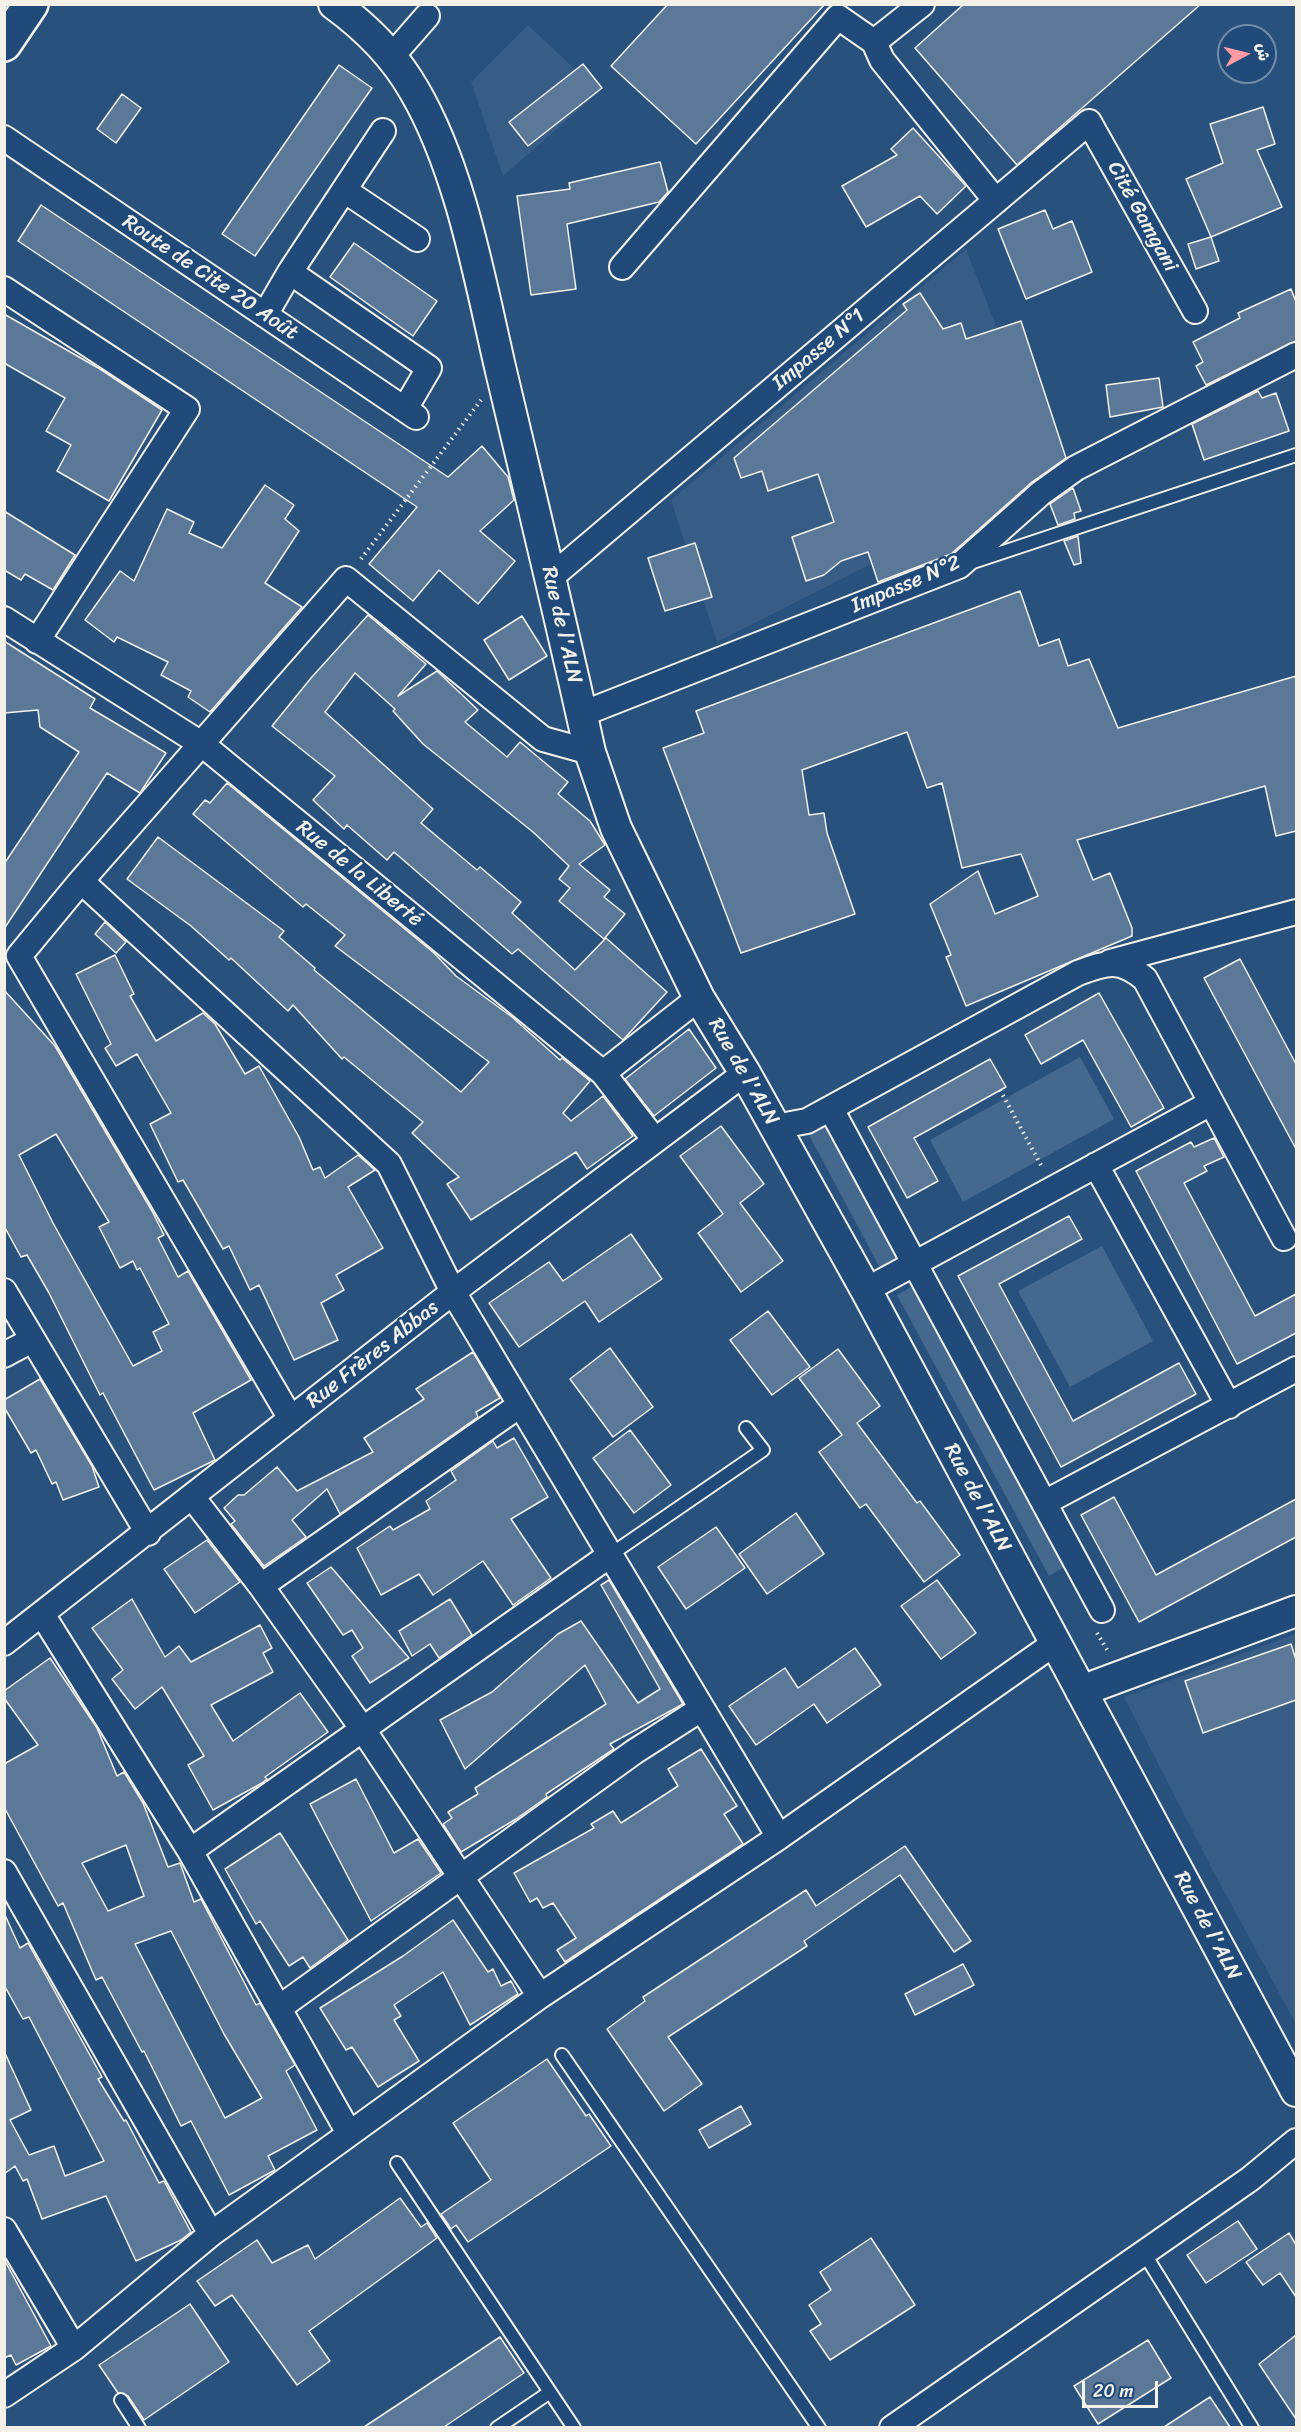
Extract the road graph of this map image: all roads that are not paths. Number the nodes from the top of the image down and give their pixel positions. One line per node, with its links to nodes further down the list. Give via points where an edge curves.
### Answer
1 (31, 4): 6 (main road)
2 (334, 4): 7 (street, Rue de l'ALN, via 355,19)
3 (922, 4): 5 (street)
4 (427, 16): 7 (street)
5 (874, 42): 12 (street, via 882,60); 14 (street, via 838,17)
6 (4, 44)
7 (392, 57): 22 (street, Rue de l'ALN, via 415,91 443,151 472,246)
8 (1089, 122): 12 (street, Impasse N°1); 17 (street, Cité Gamgani)
9 (383, 131): 11 (street)
10 (4, 138): 18 (street, Route de Cite 20 Août)
11 (344, 190): 13 (street); 15 (street)
12 (996, 201): 22 (street, Impasse N°1)
13 (417, 239)
14 (622, 267)
15 (290, 272): 18 (street); 18 (street, Route de Cite 20 Août, via 429,368 411,413)
16 (4, 289): 24 (street, via 187,409)
17 (1195, 311)
18 (265, 315)
19 (1296, 355): 21 (street, Impasse N°2, via 1076,468 1041,493)
20 (1296, 455): 21 (lane)
21 (959, 566): 25 (street, Impasse N°2)
22 (550, 578): 25 (street, Rue de l'ALN)
23 (4, 619): 24 (street, Rue de la Liberté)
24 (37, 641): 26 (street, Rue de la Liberté)
25 (582, 714): 27 (street, Rue de l'ALN)
26 (202, 745): 27 (street, via 346,579 543,740); 28 (street); 32 (street, Rue de la Liberté)
27 (591, 752): 31 (street, Rue de l'ALN, via 616,828)
28 (81, 881): 43 (street, via 389,1164); 49 (street, via 19,956)
29 (1296, 912): 30 (street)
30 (1104, 963): 34 (street, via 1129,966 1145,979); 35 (street, via 1078,973)
31 (699, 998): 32 (street); 33 (street, Rue de l'ALN)
32 (603, 1073): 37 (street, Rue de la Liberté)
33 (745, 1073): 36 (street, Rue de l'ALN); 37 (street, Rue Frères Abbas)
34 (1211, 1103): 38 (street); 39 (street)
35 (831, 1109): 36 (street, via 807,1121); 40 (street)
36 (775, 1127): 41 (street, Rue de l'ALN)
37 (654, 1139): 43 (street, Rue Frères Abbas)
38 (1096, 1165): 40 (street); 48 (street)
39 (1284, 1238)
40 (914, 1264): 41 (street); 52 (street)
41 (866, 1290): 60 (street, Rue de l'ALN)
42 (4, 1291): 44 (street)
43 (453, 1292): 47 (street); 49 (street, Rue Frères Abbas)
44 (32, 1340): 45 (street); 53 (street)
45 (4, 1355)
46 (1296, 1369): 48 (street)
47 (520, 1405): 54 (street); 55 (street)
48 (1229, 1406): 52 (street)
49 (291, 1419): 51 (street, Rue Frères Abbas)
50 (746, 1428): 54 (lane, via 763,1450)
51 (193, 1498): 53 (street, Rue Frères Abbas); 55 (street)
52 (1044, 1503): 56 (street)
53 (148, 1533): 58 (street, Rue Frères Abbas)
54 (610, 1555): 62 (street); 63 (street)
55 (261, 1586): 63 (street)
56 (1102, 1610)
57 (1296, 1611): 61 (street)
58 (42, 1614): 59 (street, Rue Frères Abbas); 65 (street)
59 (4, 1643)
60 (1055, 1643): 61 (street, Rue de l'ALN); 64 (street)
61 (1081, 1691): 71 (street, Rue de l'ALN)
62 (701, 1709): 64 (street); 67 (street, via 634,1752)
63 (364, 1731): 65 (street); 67 (street)
64 (779, 1837): 68 (street)
65 (190, 1851): 69 (street)
66 (4, 1872): 76 (street)
67 (460, 1878): 68 (street); 69 (street)
68 (540, 1996): 72 (street)
69 (279, 2008): 72 (street)
70 (562, 2055): 85 (lane)
71 (1292, 2076)
72 (349, 2133): 76 (street)
73 (1296, 2141): 77 (street, via 1250,2179)
74 (397, 2163): 79 (lane)
75 (4, 2230): 78 (street)
76 (212, 2234): 78 (street)
77 (1144, 2253): 86 (street); 87 (lane)
78 (74, 2348): 80 (street)
79 (550, 2392): 83 (lane); 84 (lane)
80 (4, 2395)
81 (121, 2400): 82 (lane)
82 (139, 2427)
83 (497, 2427)
84 (574, 2427)
85 (819, 2427)
86 (892, 2427)
87 (1252, 2427)

